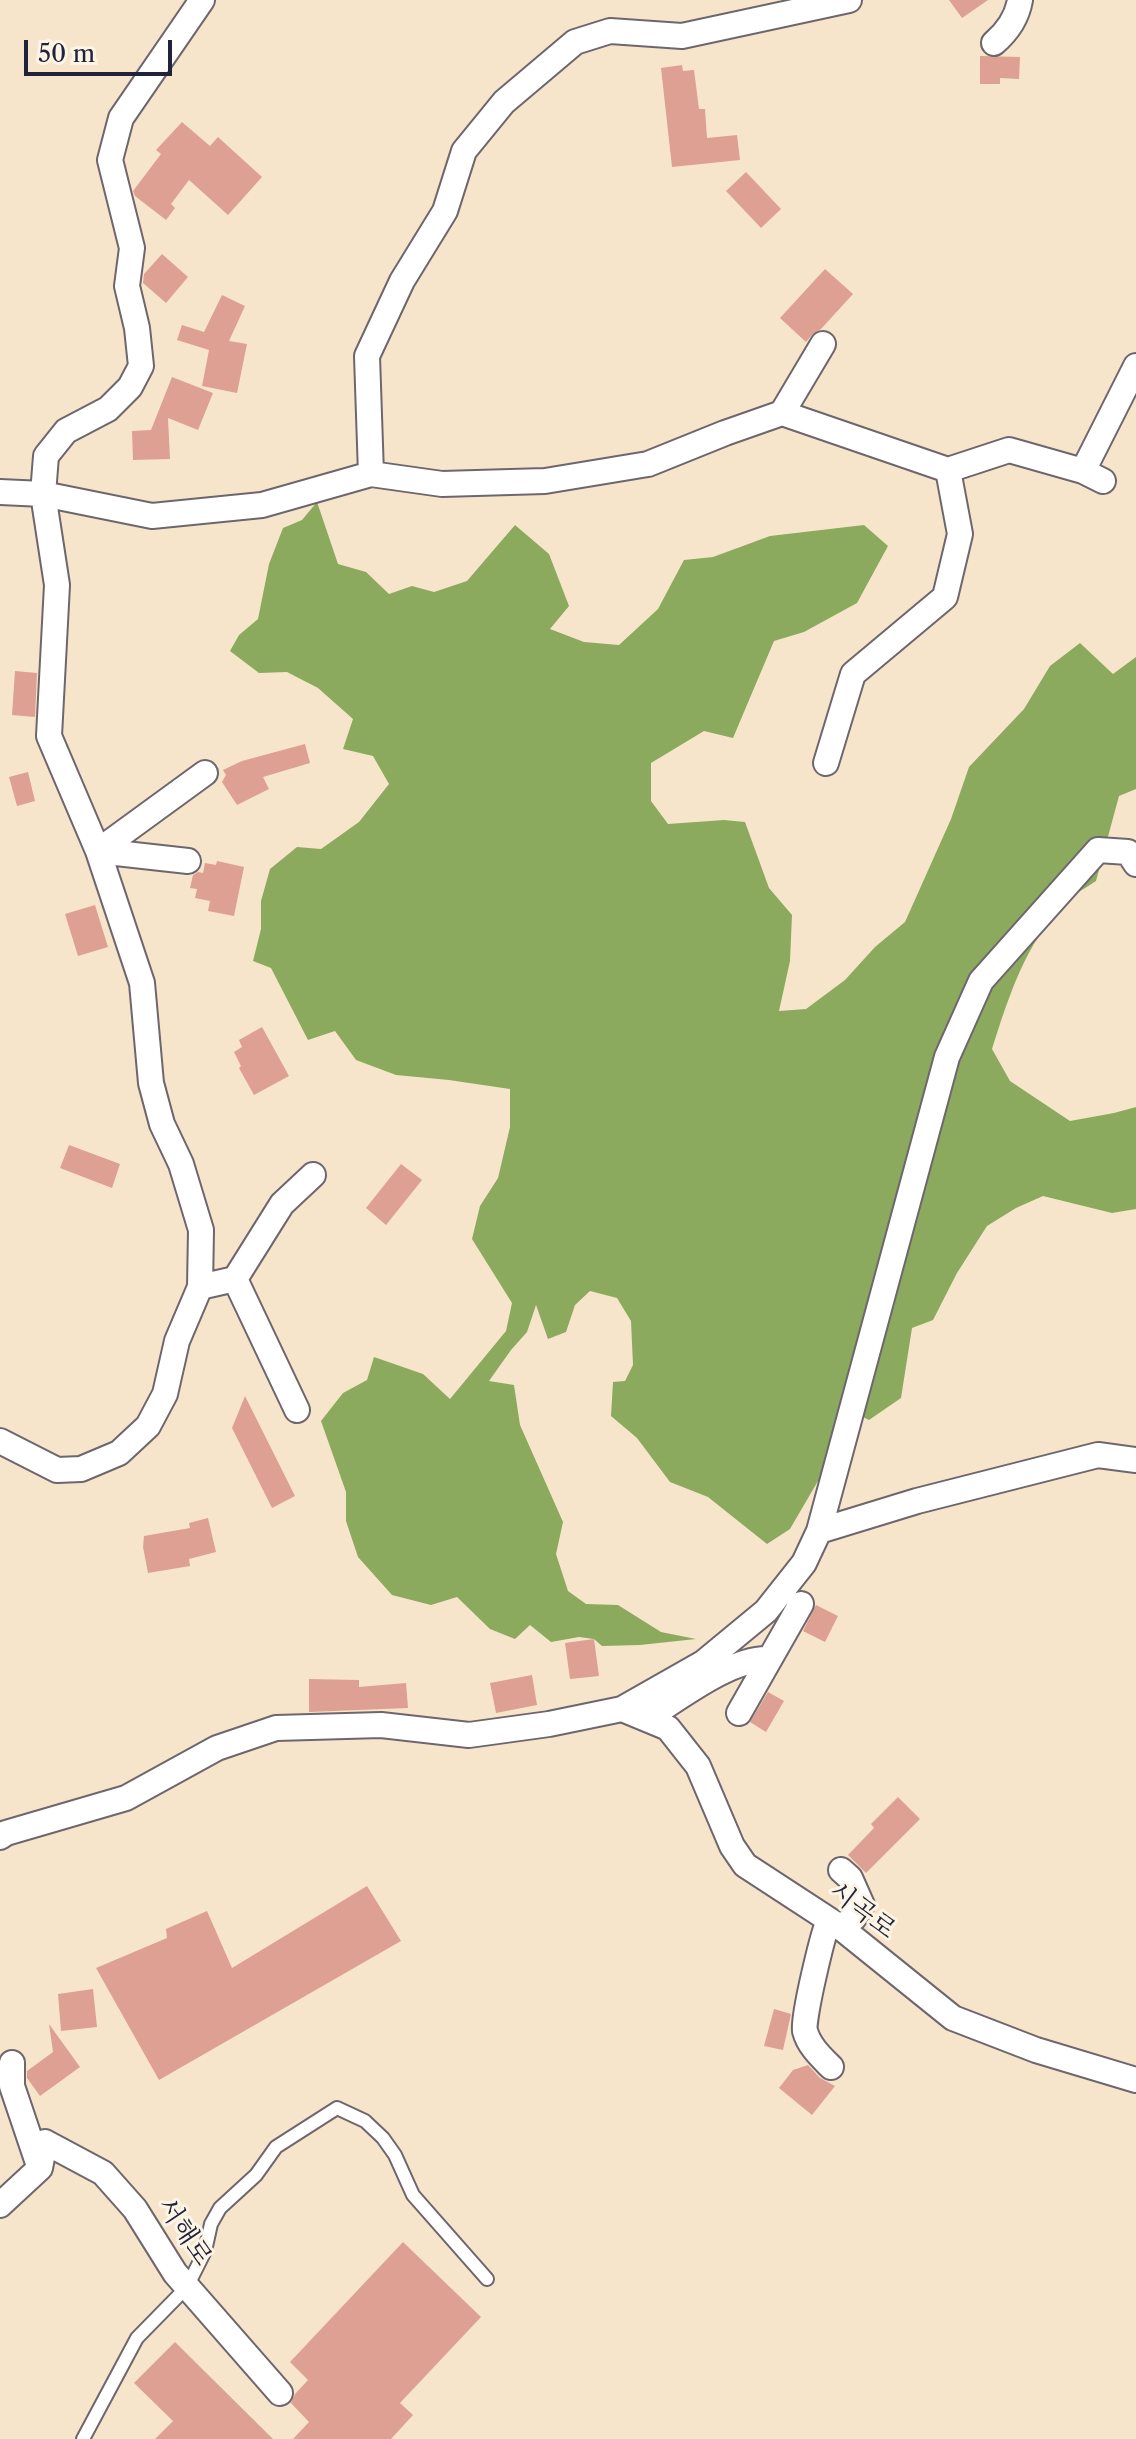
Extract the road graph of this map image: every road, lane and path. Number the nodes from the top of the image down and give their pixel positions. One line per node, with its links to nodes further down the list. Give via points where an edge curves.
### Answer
1 (202, 0): 11 (street, via 121,118 110,160 132,248 127,286 141,366 130,387 108,409 66,431 46,456)
2 (849, 0): 9 (street, via 682,36 610,31 575,42 504,102 464,151 445,211 402,281 367,356)
3 (1020, 0): 4 (street, via 1018,13)
4 (994, 43)
5 (823, 344): 7 (street)
6 (1136, 366): 8 (street, via 1093,476 1009,450)
7 (782, 413): 8 (street); 9 (street, via 648,464 545,481 442,484)
8 (948, 470): 12 (street, via 960,534 945,597 853,674)
9 (371, 474): 11 (street, via 262,505 152,516)
10 (0, 492): 11 (street)
11 (43, 494): 14 (street, via 57,585 49,736)
12 (826, 763)
13 (205, 773): 14 (street)
14 (98, 851): 15 (street); 19 (street, via 142,983 151,1083 162,1124 181,1164 201,1230)
15 (188, 861)
16 (1136, 864): 23 (street, via 1128,852 1098,850 981,981 947,1057)
17 (313, 1175): 18 (street, via 282,1204)
18 (235, 1279): 19 (street); 20 (street)
19 (200, 1287): 21 (street, via 177,1341 165,1394 148,1426 119,1453 81,1469 57,1470)
20 (297, 1410)
21 (0, 1441)
22 (1136, 1460): 23 (street, via 1098,1455)
23 (819, 1531): 26 (street, via 804,1563 766,1611 703,1663)
24 (801, 1604): 25 (street)
25 (769, 1659): 27 (street); 28 (street, via 735,1666)
26 (622, 1709): 28 (street, 시곡로); 29 (street, via 469,1735 381,1725 276,1728 217,1748 126,1798)
27 (739, 1713)
28 (646, 1719): 31 (street, 시곡로, via 668,1728 698,1766 745,1865)
29 (0, 1837)
30 (841, 1870): 31 (street, via 862,1905 854,1918)
31 (835, 1923): 33 (street, via 805,2014 805,2031); 34 (street, 시곡로, via 953,2018)
32 (12, 2063): 35 (street, via 12,2086)
33 (831, 2067)
34 (1136, 2080)
35 (40, 2168): 36 (street, 서해로); 38 (street, 서해로, via 45,2142 103,2173 135,2209)
36 (0, 2205)
37 (487, 2279): 38 (lane, via 413,2195 383,2138 365,2121 337,2108 276,2147 256,2175 220,2208)
38 (187, 2287): 39 (street, 서해로); 40 (lane, via 137,2338)
39 (280, 2393)
40 (83, 2439)

